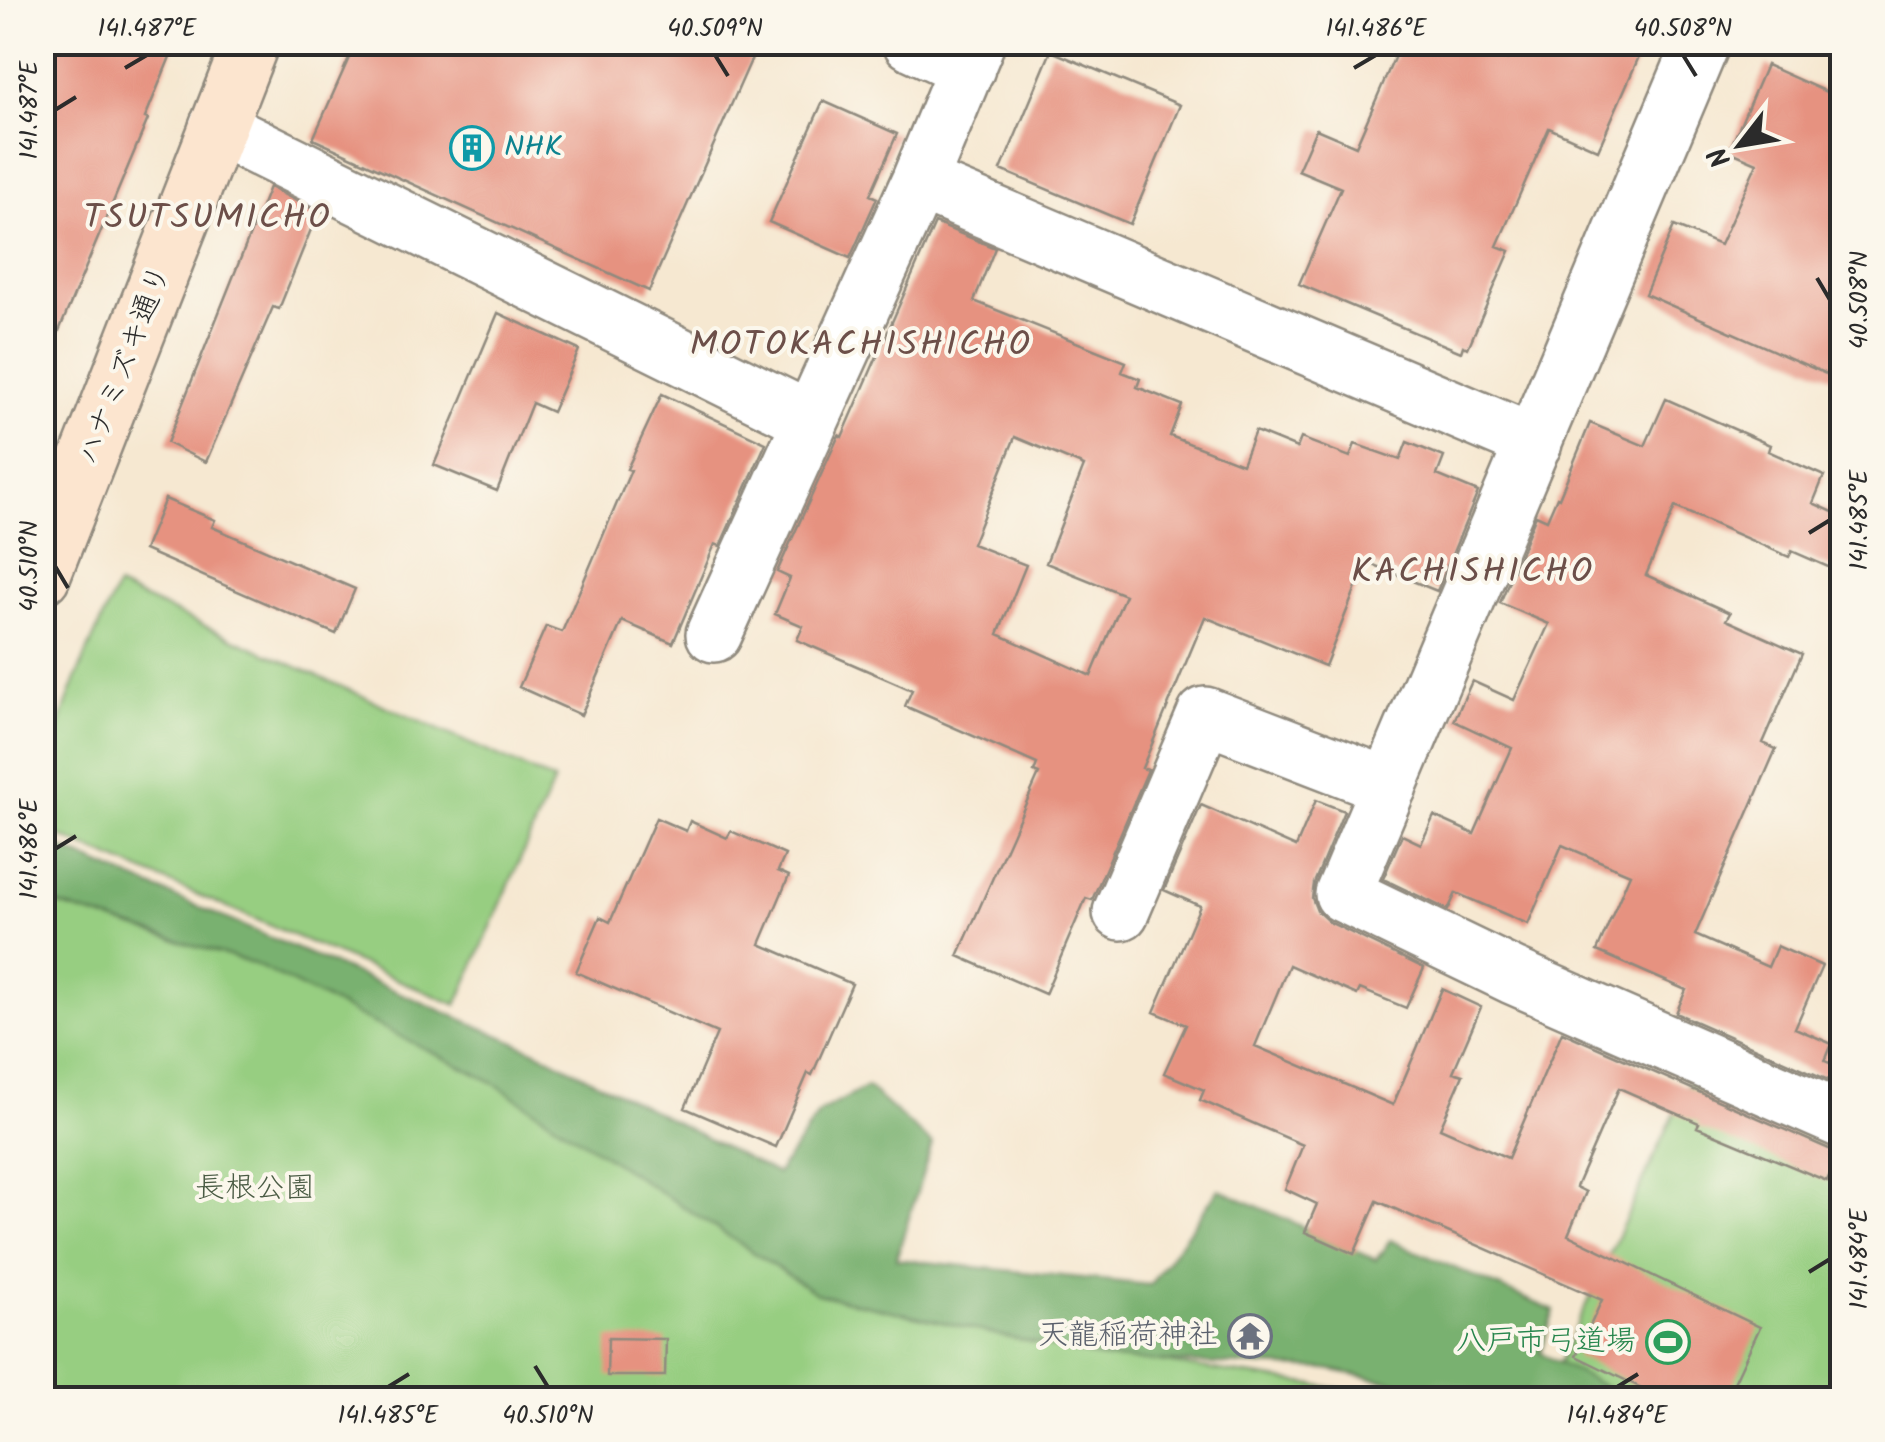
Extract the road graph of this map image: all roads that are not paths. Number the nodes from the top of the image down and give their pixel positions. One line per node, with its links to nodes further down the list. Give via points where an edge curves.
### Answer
1 (251, 42): 5 (street, ハナミズキ通り)
2 (910, 42): 4 (street)
3 (1702, 42): 8 (street)
4 (972, 55): 6 (street)
5 (217, 127): 7 (street); 9 (street, ハナミズキ通り)
6 (920, 182): 7 (street); 8 (street)
7 (810, 420): 11 (street)
8 (1534, 443): 12 (street)
9 (57, 497): 10 (street, ハナミズキ通り)
10 (42, 576)
11 (714, 634)
12 (1388, 786): 13 (street, via 1205,715); 14 (street, via 1343,894)
13 (1121, 912)
14 (1842, 1120)

